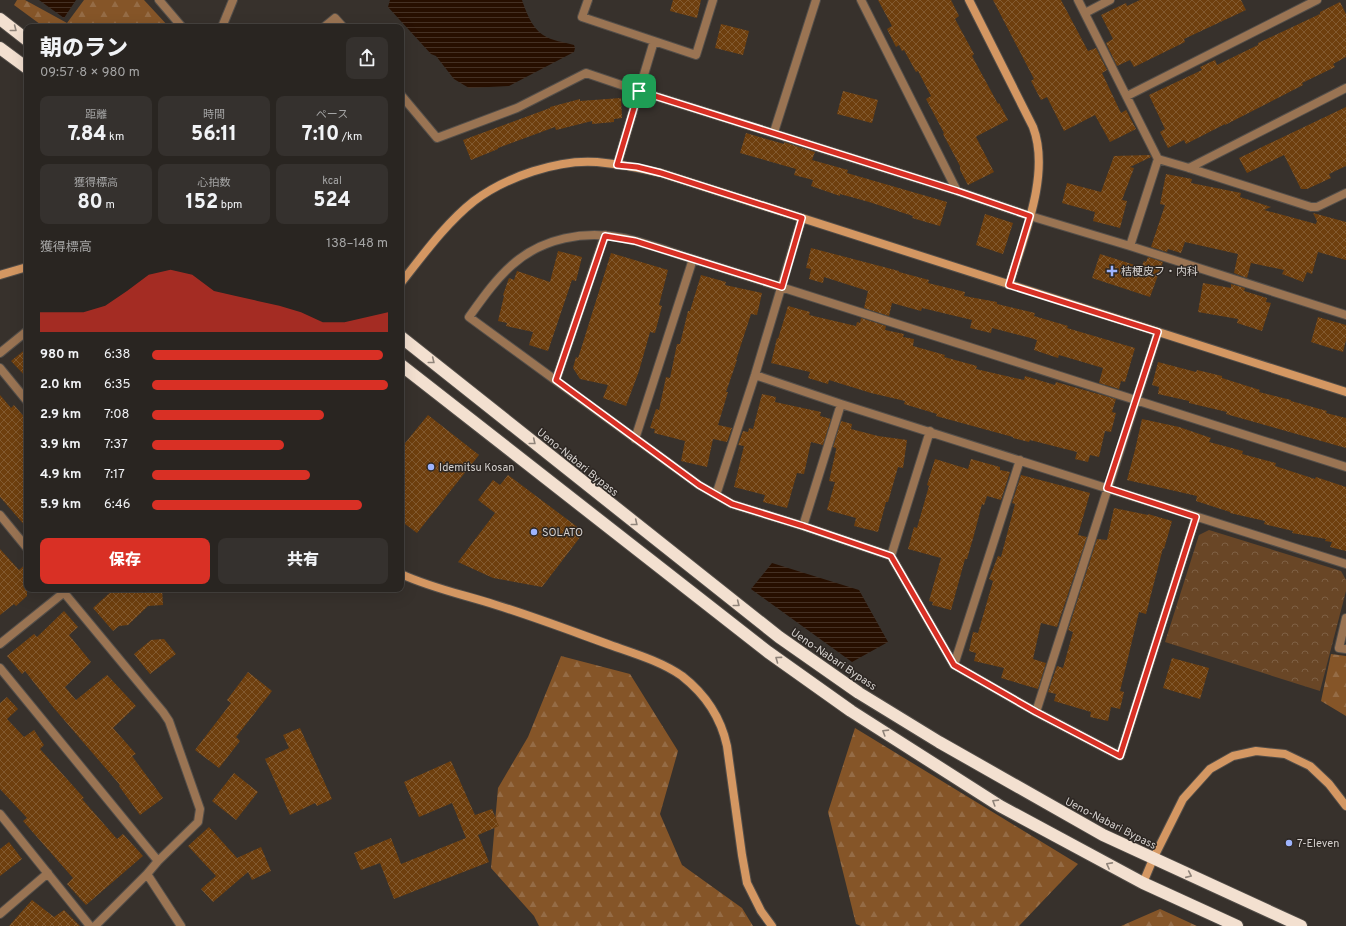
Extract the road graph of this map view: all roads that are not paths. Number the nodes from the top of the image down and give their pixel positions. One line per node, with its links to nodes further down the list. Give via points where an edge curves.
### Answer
1 (159, 0): 13 (street)
2 (233, 0): 14 (street)
3 (588, 0): 18 (street, via 582,17)
4 (713, 0): 18 (street, via 696,55)
5 (816, 0): 25 (street)
6 (861, 0): 29 (street)
7 (969, 0): 31 (street, via 1037,137 1038,182)
8 (1078, 0): 11 (street)
9 (1110, 0): 11 (street)
10 (1317, 0): 23 (street)
11 (1085, 13): 23 (street)
12 (0, 19): 17 (highway, one-way to 17)
13 (179, 24)
14 (223, 24)
15 (328, 24): 16 (street, via 335,18)
16 (340, 24)
17 (24, 38)
18 (654, 40): 22 (street)
19 (0, 48): 20 (highway)
20 (24, 66)
21 (1346, 88): 28 (street)
22 (639, 91): 24 (street, via 586,73 517,108 438,138); 25 (street); 27 (street)
23 (1127, 96): 26 (street)
24 (404, 98)
25 (774, 132): 29 (street)
26 (1158, 159): 28 (street); 34 (street)
27 (617, 165): 32 (street, via 661,173); 38 (street, via 596,162 553,166 531,172 492,190 474,201 446,228)
28 (1189, 168): 30 (street, via 1311,207 1317,207)
29 (957, 191): 31 (street)
30 (1346, 193)
31 (1030, 216): 34 (street); 39 (street)
32 (802, 218): 39 (street); 40 (street)
33 (605, 236): 35 (street, via 635,241); 49 (street); 49 (street, via 572,236 540,247 513,264 469,317)
34 (1130, 246): 41 (street)
35 (694, 259): 40 (street); 55 (street)
36 (24, 268): 37 (street)
37 (0, 274)
38 (404, 279)
39 (1009, 285): 42 (street)
40 (782, 287): 48 (street); 52 (street)
41 (1346, 316)
42 (1158, 332): 50 (street); 52 (street)
43 (24, 333): 45 (street)
44 (404, 339): 77 (highway, Ueno-Nabari Bypass, one-way to 77, via 773,632 853,688 939,742 1103,835)
45 (0, 353)
46 (404, 367): 81 (highway, one-way to 46, via 1000,806 851,711 768,652)
47 (0, 368): 51 (street)
48 (755, 375): 53 (street); 59 (street)
49 (556, 380): 55 (street)
50 (1346, 392)
51 (24, 397)
52 (1136, 401): 57 (street); 58 (street)
53 (841, 404): 54 (street); 62 (street)
54 (930, 431): 56 (street); 64 (street)
55 (635, 439): 59 (street)
56 (1020, 460): 58 (street); 72 (street)
57 (1346, 467)
58 (1107, 488): 61 (street); 74 (street)
59 (716, 495): 62 (street, via 732,504)
60 (0, 515): 63 (street)
61 (1196, 517): 65 (street); 74 (street, via 1120,756)
62 (803, 526): 64 (street)
63 (24, 544)
64 (891, 556): 72 (street)
65 (1346, 564)
66 (404, 575): 86 (street, via 546,622 647,659 682,676 699,692 710,705 724,732 747,883)
67 (62, 592): 70 (street)
68 (66, 592): 78 (street, via 169,721 200,809 198,822)
69 (1346, 618): 71 (street, via 1339,648)
70 (0, 644)
71 (1346, 649)
72 (954, 665): 74 (street)
73 (0, 668): 78 (street)
74 (1036, 712)
75 (1346, 806): 77 (street, via 1329,784 1310,766 1285,754 1256,751 1233,756 1210,769 1183,799)
76 (0, 814): 79 (street)
77 (1153, 859): 81 (street); 88 (highway, Ueno-Nabari Bypass, one-way to 88)
78 (158, 861): 80 (street)
79 (48, 873): 82 (street); 83 (street)
80 (147, 874): 84 (street); 85 (street)
81 (1143, 883): 87 (highway)
82 (0, 914)
83 (90, 926)
84 (95, 926)
85 (181, 926)
86 (772, 926)
87 (1237, 926)
88 (1301, 926)

